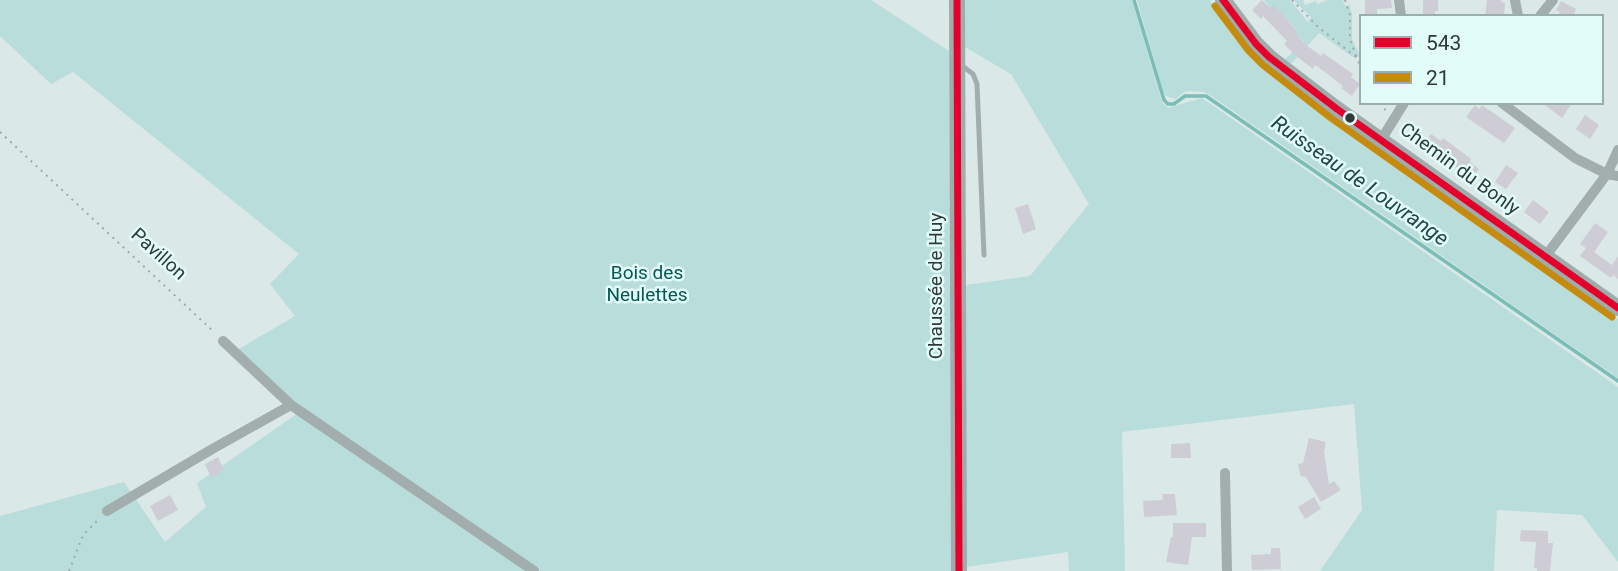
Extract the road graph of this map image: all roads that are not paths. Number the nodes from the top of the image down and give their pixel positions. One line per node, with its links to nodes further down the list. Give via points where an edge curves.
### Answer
1 (957, 0): 5 (main road, Chaussée de Huy)
2 (1223, 0): 8 (main road, Chemin du Bonly, via 1269,57)
3 (1553, 0): 4 (street)
4 (1541, 14)
5 (958, 64): 11 (lane, via 973,74 977,84); 19 (main road, Chaussée de Huy)
6 (1403, 105): 8 (street)
7 (1505, 105): 10 (street, via 1574,158)
8 (1381, 140): 12 (main road, Chemin du Bonly)
9 (1618, 150): 10 (street)
10 (1613, 175): 12 (street)
11 (984, 255)
12 (1545, 257): 13 (main road, Chemin du Bonly)
13 (1618, 308)
14 (223, 341): 15 (street)
15 (291, 405): 17 (street); 18 (street)
16 (1225, 473): 20 (street)
17 (107, 511)
18 (534, 571)
19 (959, 571)
20 (1227, 571)

